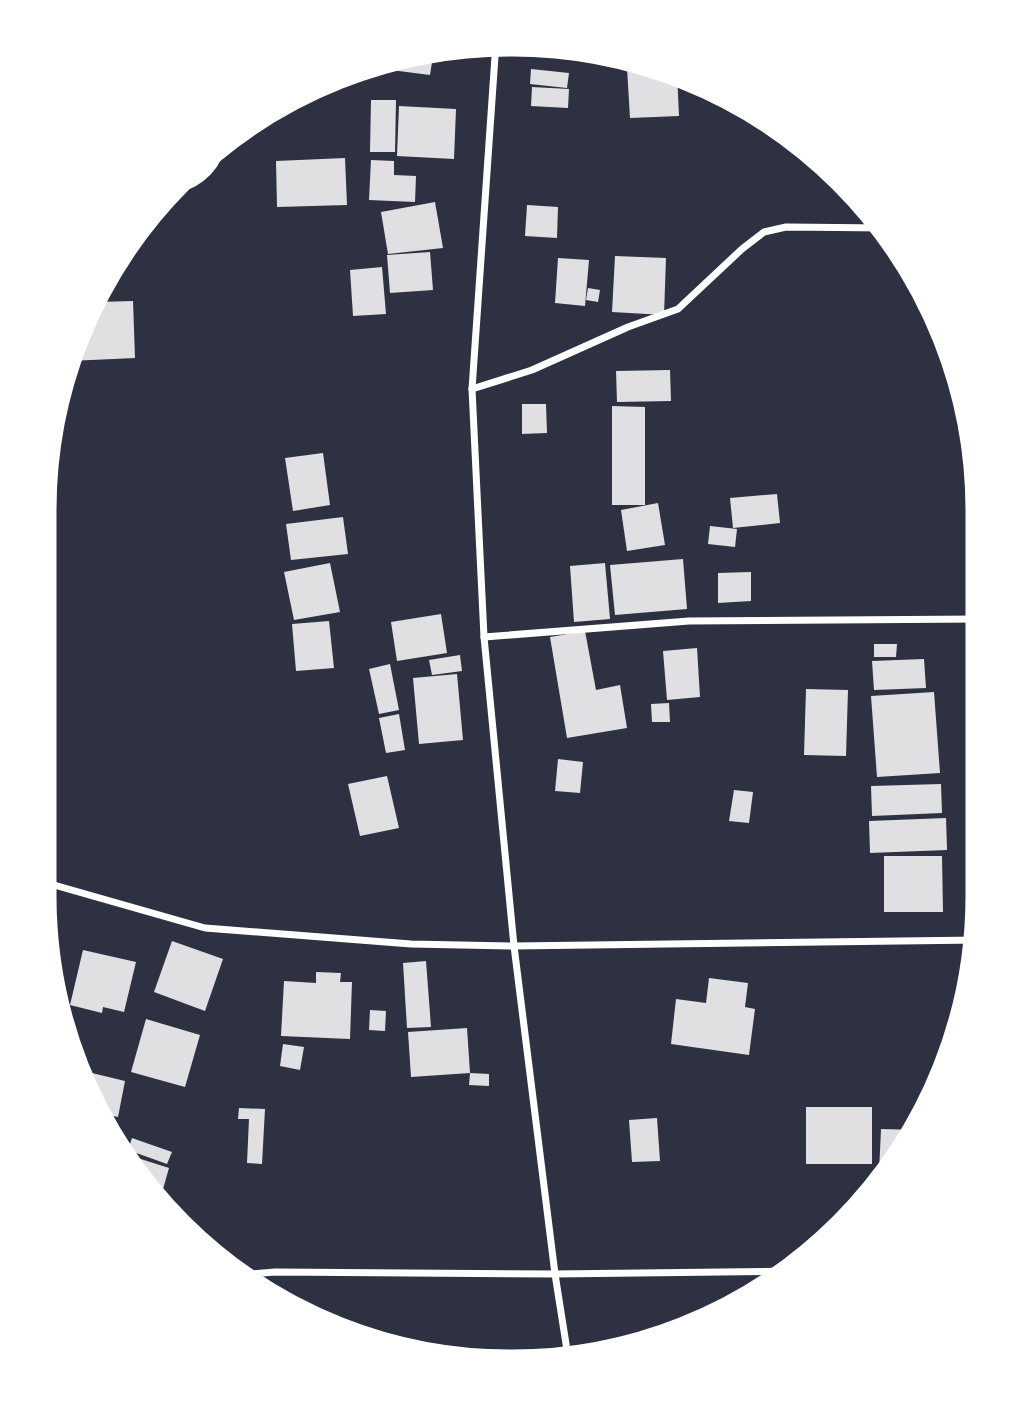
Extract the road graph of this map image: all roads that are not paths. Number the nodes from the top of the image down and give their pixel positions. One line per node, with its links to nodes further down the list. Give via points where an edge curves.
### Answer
1 (495, 53): 5 (street)
2 (217, 160): 3 (street, via 204,178)
3 (190, 184)
4 (872, 228): 5 (street, via 786,227 764,232 678,309 532,370)
5 (472, 389): 7 (street)
6 (970, 618): 7 (street, via 689,621)
7 (484, 637): 10 (street)
8 (52, 884): 10 (street, via 205,928 411,944)
9 (968, 940): 10 (street)
10 (514, 946): 13 (street)
11 (774, 1271): 13 (street)
12 (252, 1274): 13 (street)
13 (555, 1274): 14 (street)
14 (567, 1351)

